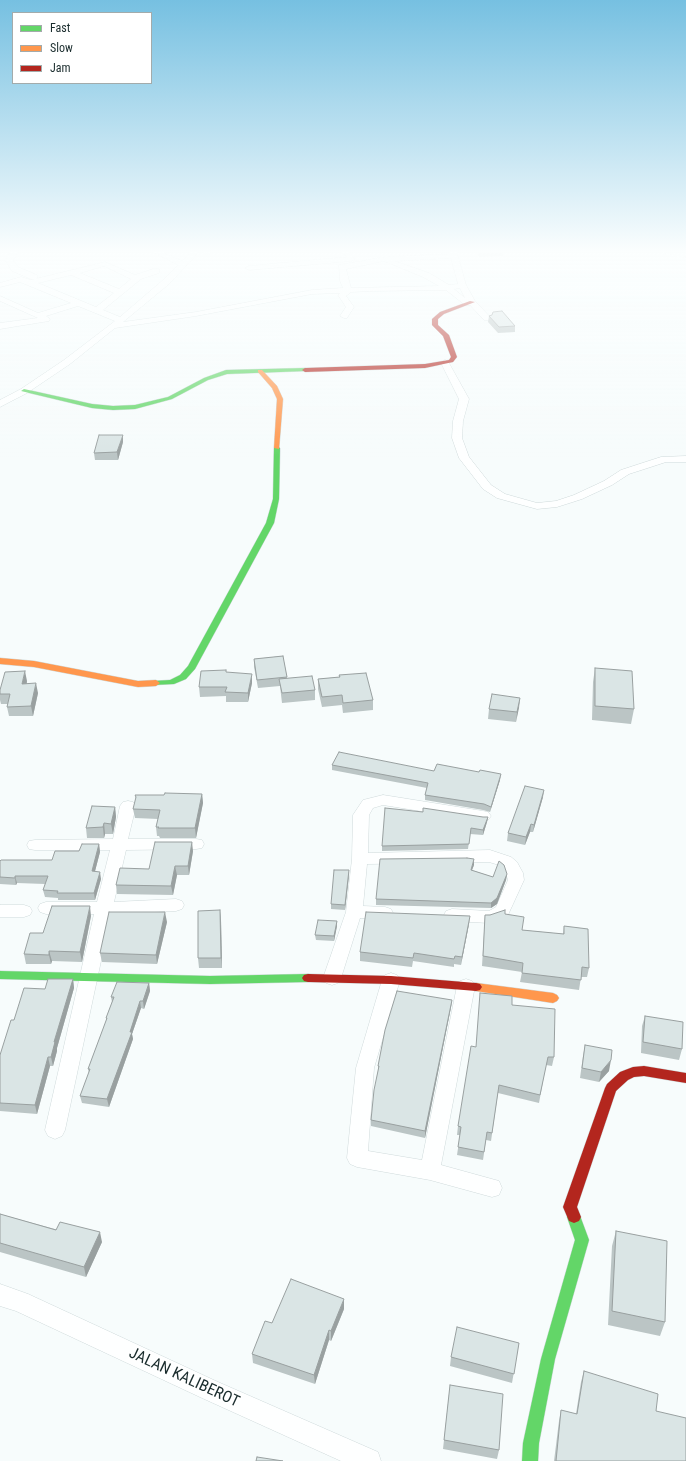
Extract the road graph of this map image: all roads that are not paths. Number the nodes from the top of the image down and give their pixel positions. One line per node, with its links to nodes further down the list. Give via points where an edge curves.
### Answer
1 (13, 321): 7 (street)
2 (29, 321): 7 (street)
3 (114, 321): 6 (street)
4 (133, 321): 6 (street)
5 (435, 321): 8 (street, via 435,325 446,335 454,357)
6 (117, 323): 10 (street, via 68,362)
7 (0, 325)
8 (445, 363): 9 (street, via 425,366); 12 (street, via 464,399 456,438 464,458 487,487 501,496 537,506 558,504 608,483 625,472 665,459)
9 (260, 371): 10 (street, via 226,372 206,379 170,398 135,407 92,406); 13 (street, via 275,387 280,399 276,499 270,523 192,667 183,677 171,682 138,684 34,664)
10 (24, 391): 11 (street)
11 (0, 404)
12 (686, 458)
13 (0, 661)
14 (128, 806): 16 (street)
15 (483, 816): 19 (street, via 394,801 375,801 368,804 361,815)
16 (119, 844): 17 (street); 18 (street); 22 (street)
17 (196, 844)
18 (36, 845)
19 (360, 859): 25 (street); 27 (street, via 490,856 505,861 515,873 516,880 502,912 488,916)
20 (176, 904): 22 (street)
21 (46, 908): 22 (street)
22 (104, 908): 29 (street)
23 (0, 911): 24 (street)
24 (24, 911)
25 (354, 912): 26 (street); 30 (street)
26 (401, 914)
27 (433, 915)
28 (0, 975): 29 (street)
29 (88, 977): 30 (street, via 210,980); 35 (street)
30 (332, 978): 31 (street)
31 (391, 980): 32 (street); 36 (street, via 365,1068 357,1158)
32 (466, 986): 33 (street); 36 (street)
33 (553, 998)
34 (686, 1078): 40 (street, via 644,1071 633,1072 624,1076 611,1088 570,1207 582,1240 548,1359 531,1443)
35 (55, 1130)
36 (430, 1171): 37 (street)
37 (492, 1188)
38 (0, 1295): 39 (street, JALAN KALIBEROT)
39 (369, 1461)
40 (530, 1461)

